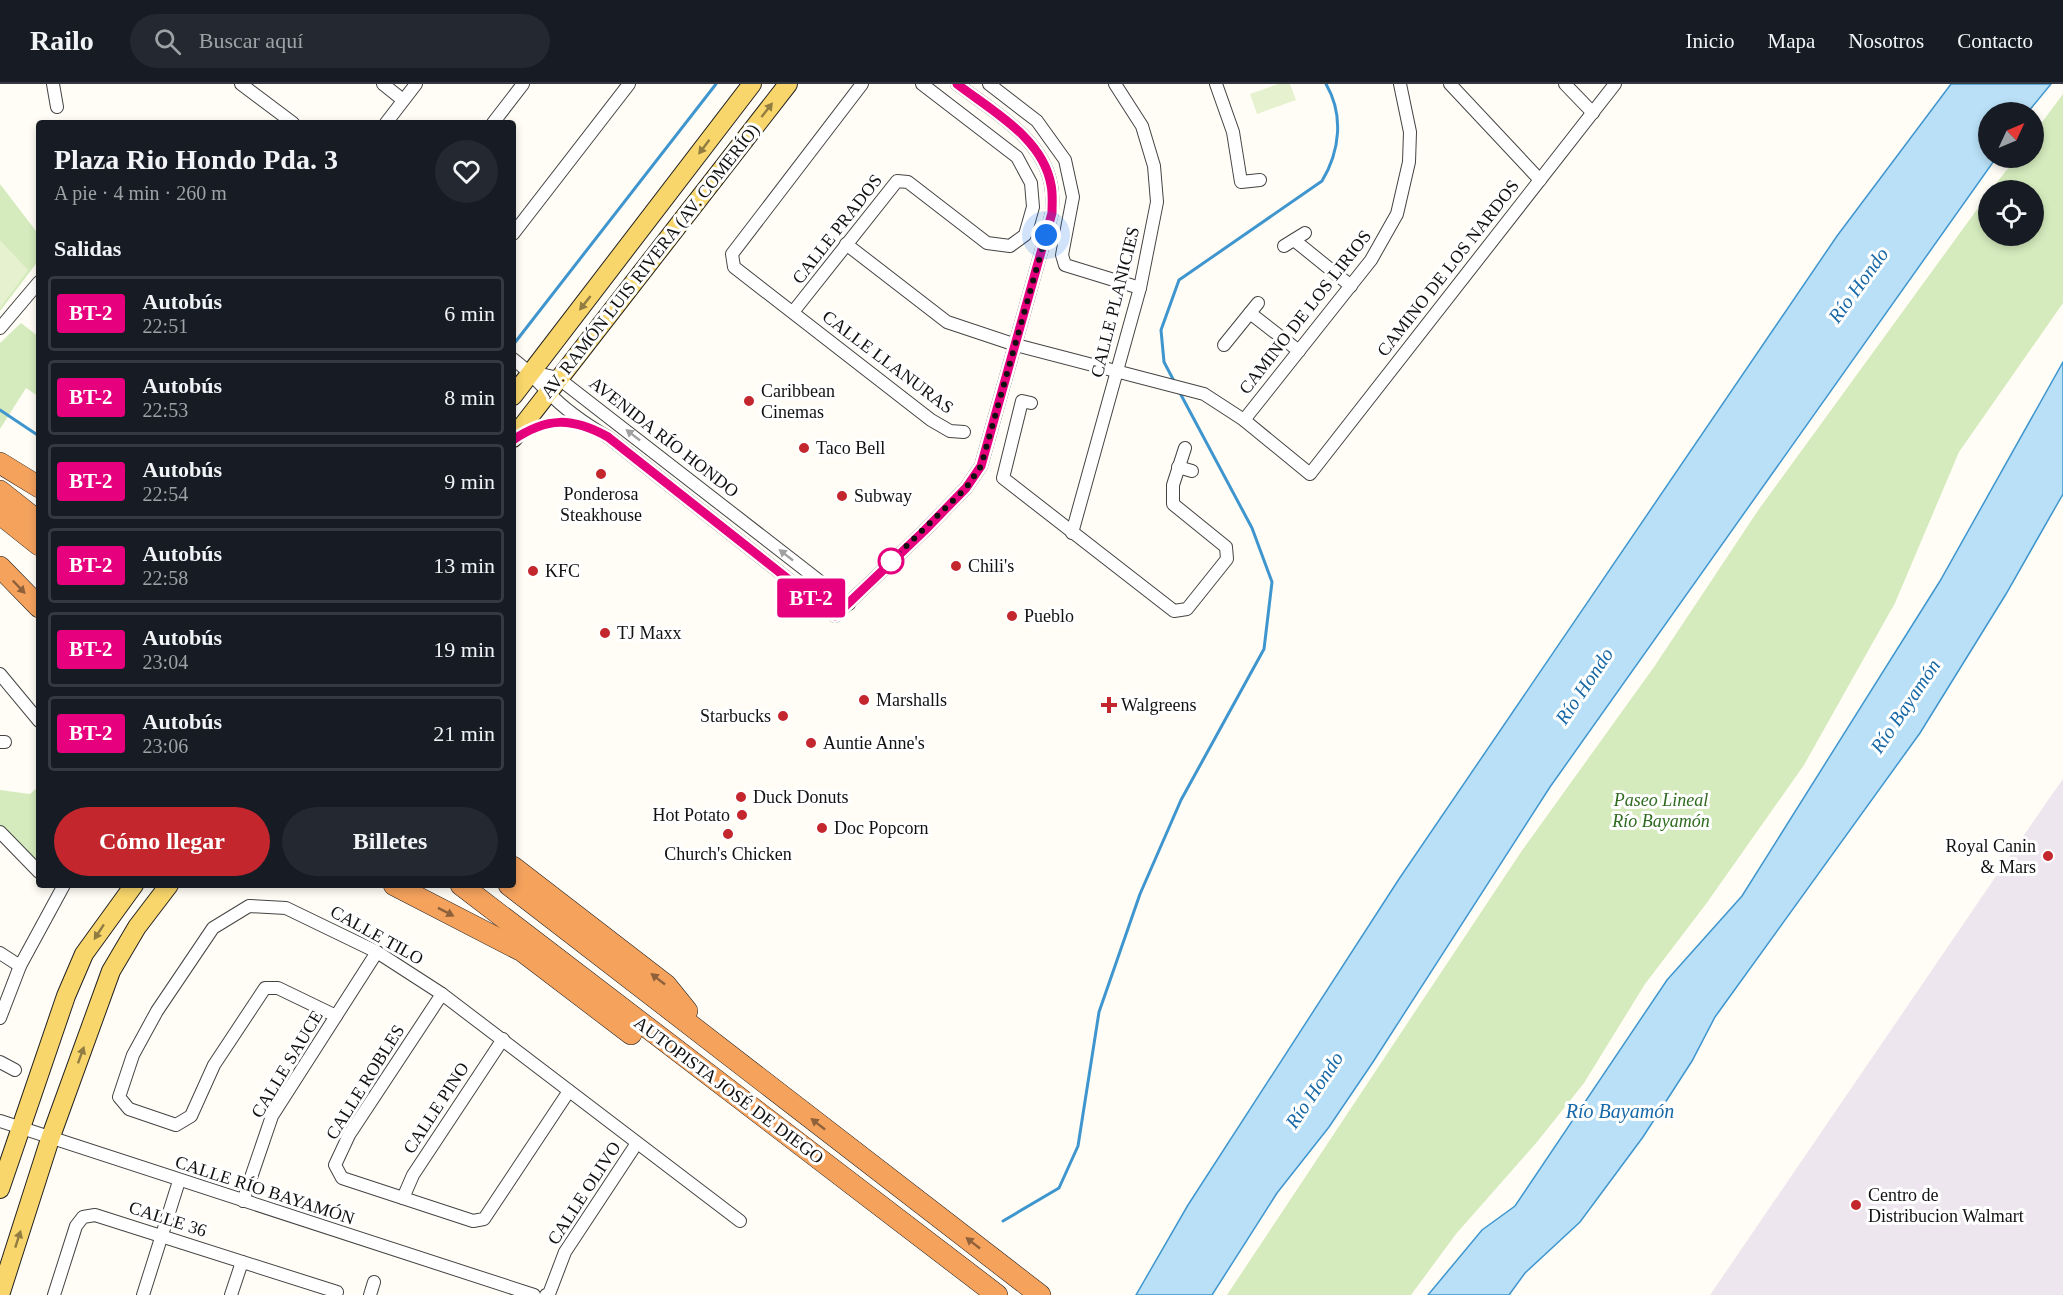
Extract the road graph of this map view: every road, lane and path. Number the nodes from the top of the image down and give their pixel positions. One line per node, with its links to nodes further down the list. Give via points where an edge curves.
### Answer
1 (53, 84): 20 (street)
2 (241, 84): 22 (street)
3 (383, 84): 19 (street)
4 (416, 84): 19 (street)
5 (523, 84): 24 (street)
6 (629, 84): 27 (street)
7 (752, 84): 39 (main road, AV. RAMÓN LUIS RIVERA (AV. COMERÍO), one-way to 39)
8 (788, 84): 41 (main road, AV. RAMÓN LUIS RIVERA (AV. COMERÍO), one-way to 8)
9 (862, 84): 33 (street, CALLE PRADOS, via 732,254 734,267)
10 (922, 84): 29 (street, CALLE PRADOS, via 1017,157 1031,183 1033,207 1025,235 1010,246 987,243 903,180 892,184)
11 (957, 84): 35 (street, via 1020,132 1042,159 1052,185 1052,213)
12 (990, 84): 32 (street, via 1037,122 1065,160 1073,197 1062,255 1065,265)
13 (1115, 84): 32 (street, CALLE PLANICIES, via 1143,126 1154,166 1157,202)
14 (1216, 84): 25 (street, via 1233,132 1241,182)
15 (1400, 84): 31 (street, CAMINO DE LOS LIRIOS, via 1410,132 1398,214)
16 (1450, 84): 26 (street)
17 (1565, 84): 21 (street)
18 (1615, 84): 21 (street, CAMINO DE LOS NARDOS)
19 (404, 100): 23 (street)
20 (57, 107)
21 (1593, 113): 26 (street, CAMINO DE LOS NARDOS)
22 (289, 120)
23 (388, 120)
24 (495, 120)
25 (1260, 180)
26 (1540, 180): 44 (street, CAMINO DE LOS NARDOS, via 1310,474)
27 (516, 230)
28 (1294, 240): 31 (street)
29 (846, 244): 33 (street, CALLE PRADOS); 35 (street, via 947,322)
30 (36, 286): 34 (street)
31 (1351, 286): 37 (street, CAMINO DE LOS LIRIOS)
32 (1140, 288): 40 (street, CALLE PLANICIES)
33 (794, 312): 45 (street, CALLE LLANURAS, via 931,420)
34 (0, 328)
35 (1016, 345): 40 (street); 63 (street, via 981,466 966,488)
36 (1224, 345): 37 (street, via 1254,308)
37 (1299, 351): 44 (street, CAMINO DE LOS LIRIOS)
38 (516, 361): 39 (street, AVENIDA RÍO HONDO)
39 (532, 372): 41 (street, AVENIDA RÍO HONDO); 42 (main road, AV. RAMÓN LUIS RIVERA (AV. COMERÍO))
40 (1118, 373): 44 (street, via 1204,394); 57 (street, CALLE PLANICIES)
41 (553, 385): 46 (main road, AV. RAMÓN LUIS RIVERA (AV. COMERÍO)); 63 (street, AVENIDA RÍO HONDO, one-way to 41); 63 (street, AVENIDA RÍO HONDO, via 835,616)
42 (516, 392)
43 (1031, 403): 57 (street, via 1022,401 1003,478)
44 (1244, 420)
45 (964, 432)
46 (516, 434)
47 (1185, 448): 49 (street)
48 (0, 463): 51 (highway)
49 (1178, 467): 50 (street); 57 (street, via 1173,504 1226,547 1227,559 1187,609 1174,612)
50 (1192, 471)
51 (36, 485)
52 (0, 491): 55 (highway)
53 (0, 509): 58 (highway)
54 (0, 514): 59 (highway)
55 (36, 520)
56 (0, 531): 60 (highway)
57 (1072, 533)
58 (36, 535)
59 (36, 543)
60 (36, 559)
61 (0, 567): 62 (highway, one-way to 62)
62 (36, 604)
63 (849, 604)
64 (0, 674): 65 (street)
65 (36, 717)
66 (0, 832): 67 (street)
67 (36, 869)
68 (516, 869): 84 (highway, one-way to 68, via 666,985)
69 (58, 888): 79 (street)
70 (132, 888): 91 (main road, one-way to 91, via 84,954)
71 (167, 888): 92 (main road, one-way to 71, via 111,971)
72 (400, 888): 86 (highway, one-way to 86, via 506,941 635,1037)
73 (465, 888): 86 (highway, AUTOPISTA JOSÉ DE DIEGO)
74 (480, 888): 112 (highway, via 936,1238)
75 (496, 888): 88 (highway, via 705,1048)
76 (513, 888): 84 (highway, AUTOPISTA JOSÉ DE DIEGO)
77 (377, 952): 80 (street, CALLE TILO); 81 (street, CALLE SAUCE); 81 (street, CALLE TILO, via 286,908 249,906 213,928 157,1011 133,1055 119,1097 129,1109 176,1125 191,1116 214,1065 265,988 278,988)
78 (0, 953): 79 (street)
79 (20, 966): 82 (street)
80 (442, 994): 83 (street, CALLE TILO); 96 (street, CALLE ROBLES, via 349,1135 335,1165 342,1178)
81 (336, 1016): 97 (street, CALLE SAUCE, via 272,1116)
82 (0, 1018)
83 (502, 1039): 89 (street, CALLE TILO); 96 (street, CALLE PINO, via 413,1175)
84 (710, 1039): 88 (highway, AUTOPISTA JOSÉ DE DIEGO)
85 (0, 1062): 87 (street)
86 (693, 1064): 112 (highway, AUTOPISTA JOSÉ DE DIEGO)
87 (15, 1070)
88 (757, 1076): 113 (highway, AUTOPISTA JOSÉ DE DIEGO, one-way to 88)
89 (569, 1091): 93 (street, CALLE TILO); 96 (street, CALLE ROBLES, via 484,1219 473,1221)
90 (0, 1121): 91 (street, CALLE RÍO BAYAMÓN)
91 (21, 1129): 92 (street, CALLE RÍO BAYAMÓN); 95 (main road)
92 (50, 1139): 94 (street, CALLE RÍO BAYAMÓN); 105 (main road, one-way to 92)
93 (637, 1143): 98 (street, CALLE TILO); 111 (street, CALLE OLIVO, via 565,1252)
94 (179, 1181): 97 (street, CALLE RÍO BAYAMÓN); 99 (street)
95 (0, 1188)
96 (403, 1198)
97 (243, 1202): 104 (street, CALLE RÍO BAYAMÓN)
98 (740, 1221)
99 (162, 1236): 100 (street, CALLE 36); 106 (street, CALLE 36, via 95,1215 83,1217 76,1226); 107 (street)
100 (242, 1262): 102 (street, CALLE 36); 108 (street)
101 (374, 1282): 109 (street)
102 (321, 1291): 103 (street, CALLE 36)
103 (336, 1292)
104 (520, 1293): 110 (street)
105 (0, 1295)
106 (54, 1295)
107 (143, 1295)
108 (231, 1295)
109 (370, 1295)
110 (534, 1295)
111 (546, 1295)
112 (997, 1295)
113 (1040, 1295)

